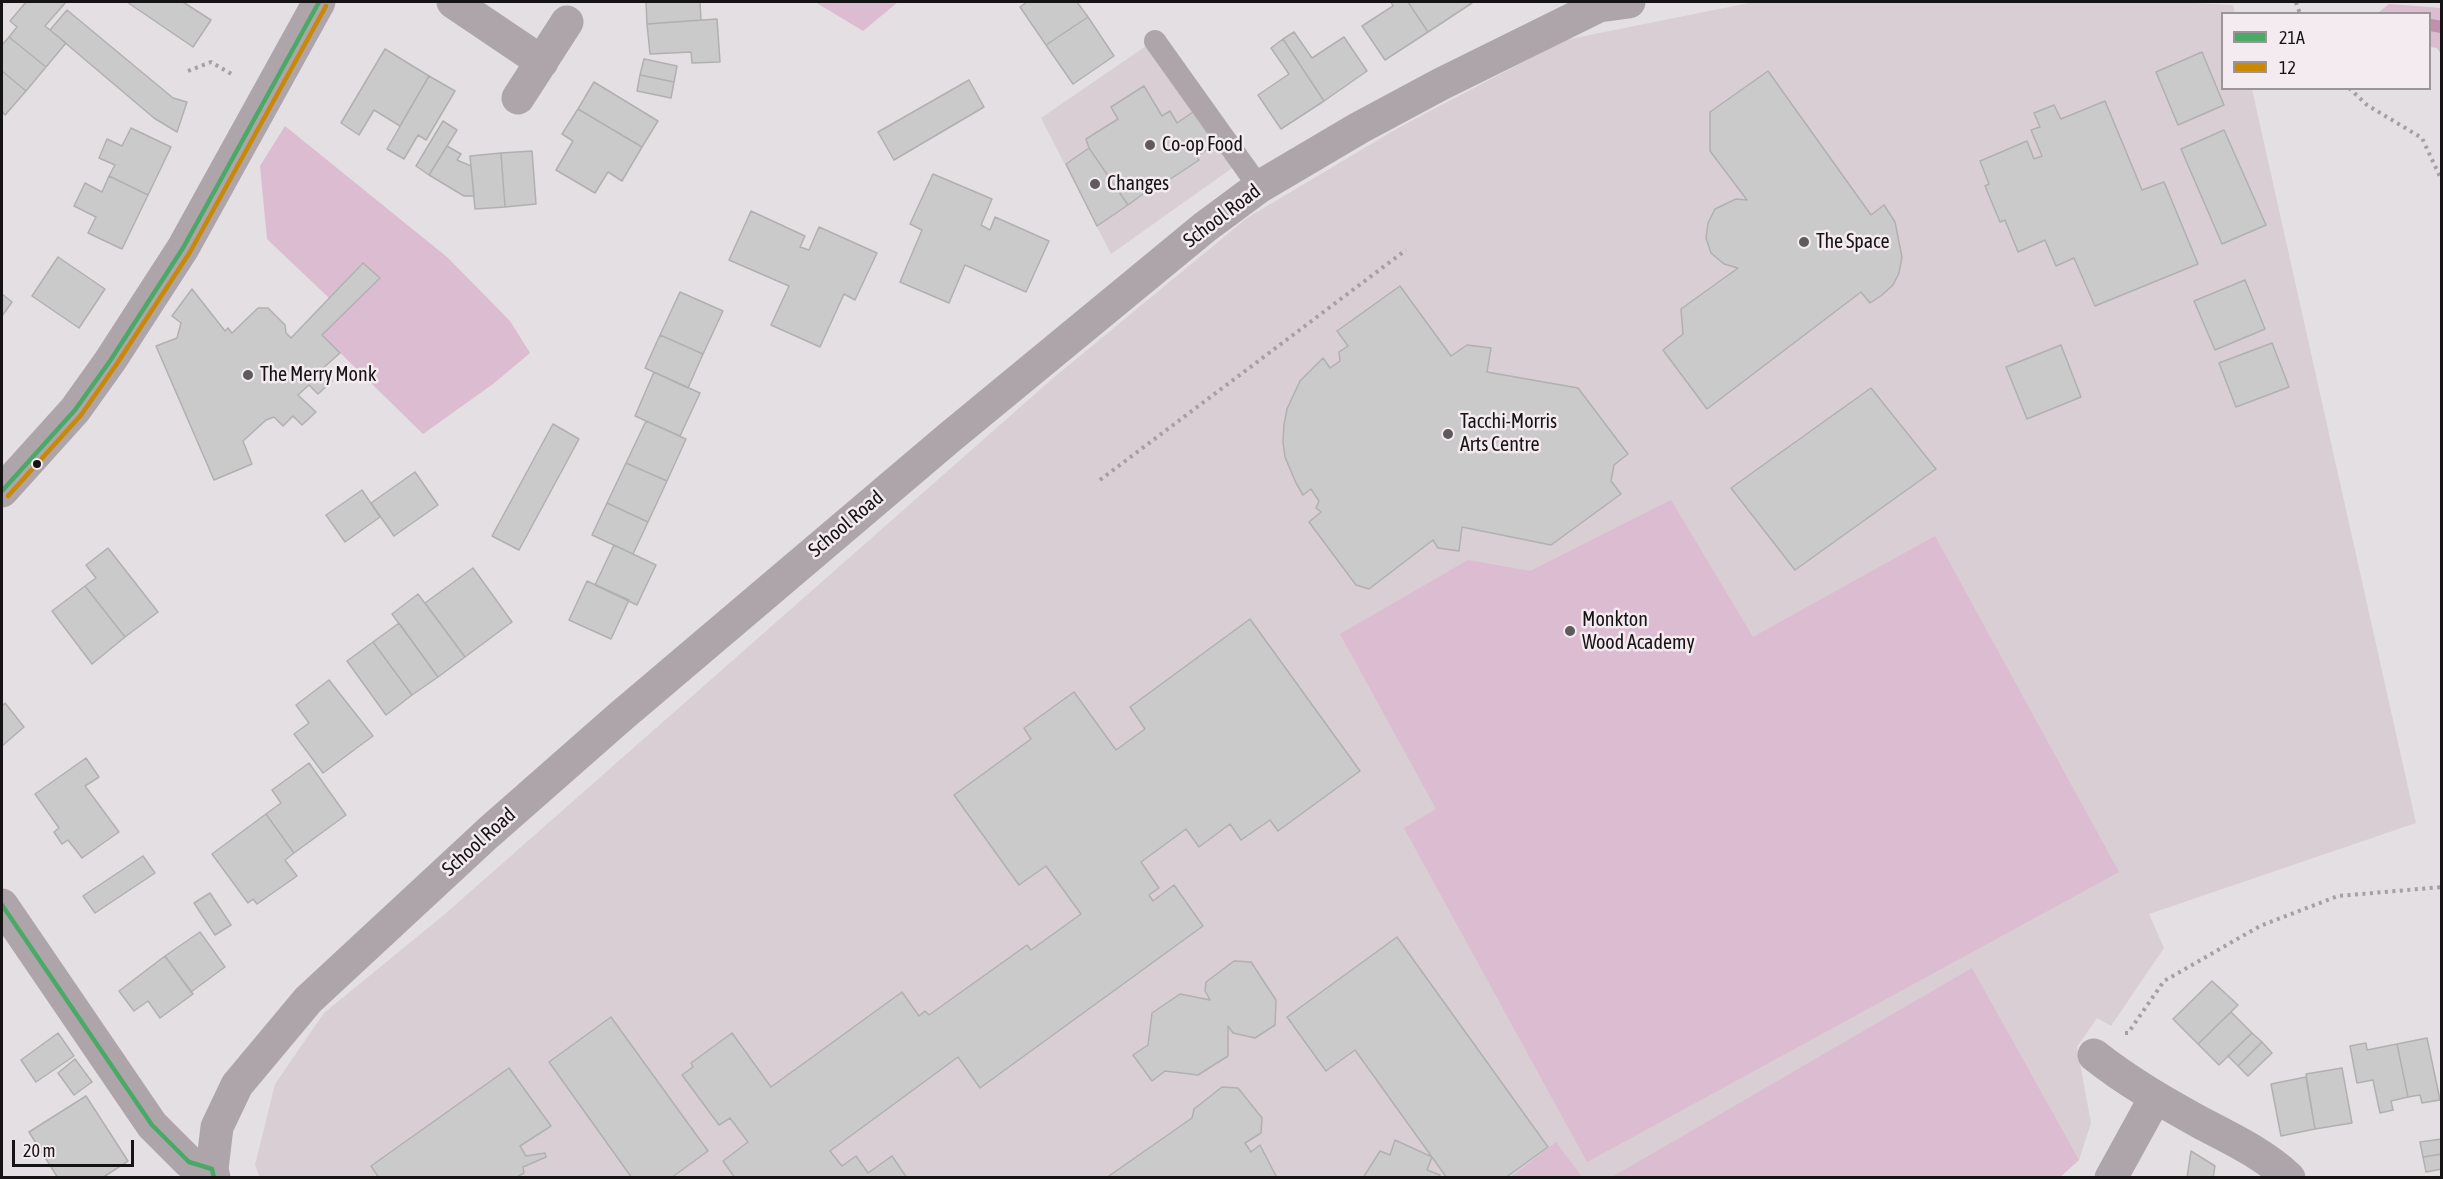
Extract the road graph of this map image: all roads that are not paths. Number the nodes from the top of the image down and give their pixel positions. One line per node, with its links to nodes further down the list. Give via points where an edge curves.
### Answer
1 (319, 2): 9 (street, via 183,248 110,361 75,411)
2 (453, 2): 6 (street)
3 (1608, 3): 8 (street, School Road, via 1431,89)
4 (567, 22): 6 (street)
5 (1155, 41): 8 (lane)
6 (542, 62): 7 (street)
7 (518, 98)
8 (1259, 187): 13 (street, School Road, via 1196,234 755,601 488,833 367,944 308,1000 237,1085 217,1127)
9 (2, 491)
10 (2, 905): 13 (street, via 152,1125 189,1162)
11 (2100, 1059): 12 (street)
12 (2155, 1098): 14 (street); 15 (street, via 2227,1136)
13 (213, 1173)
14 (2111, 1178)
15 (2289, 1178)

